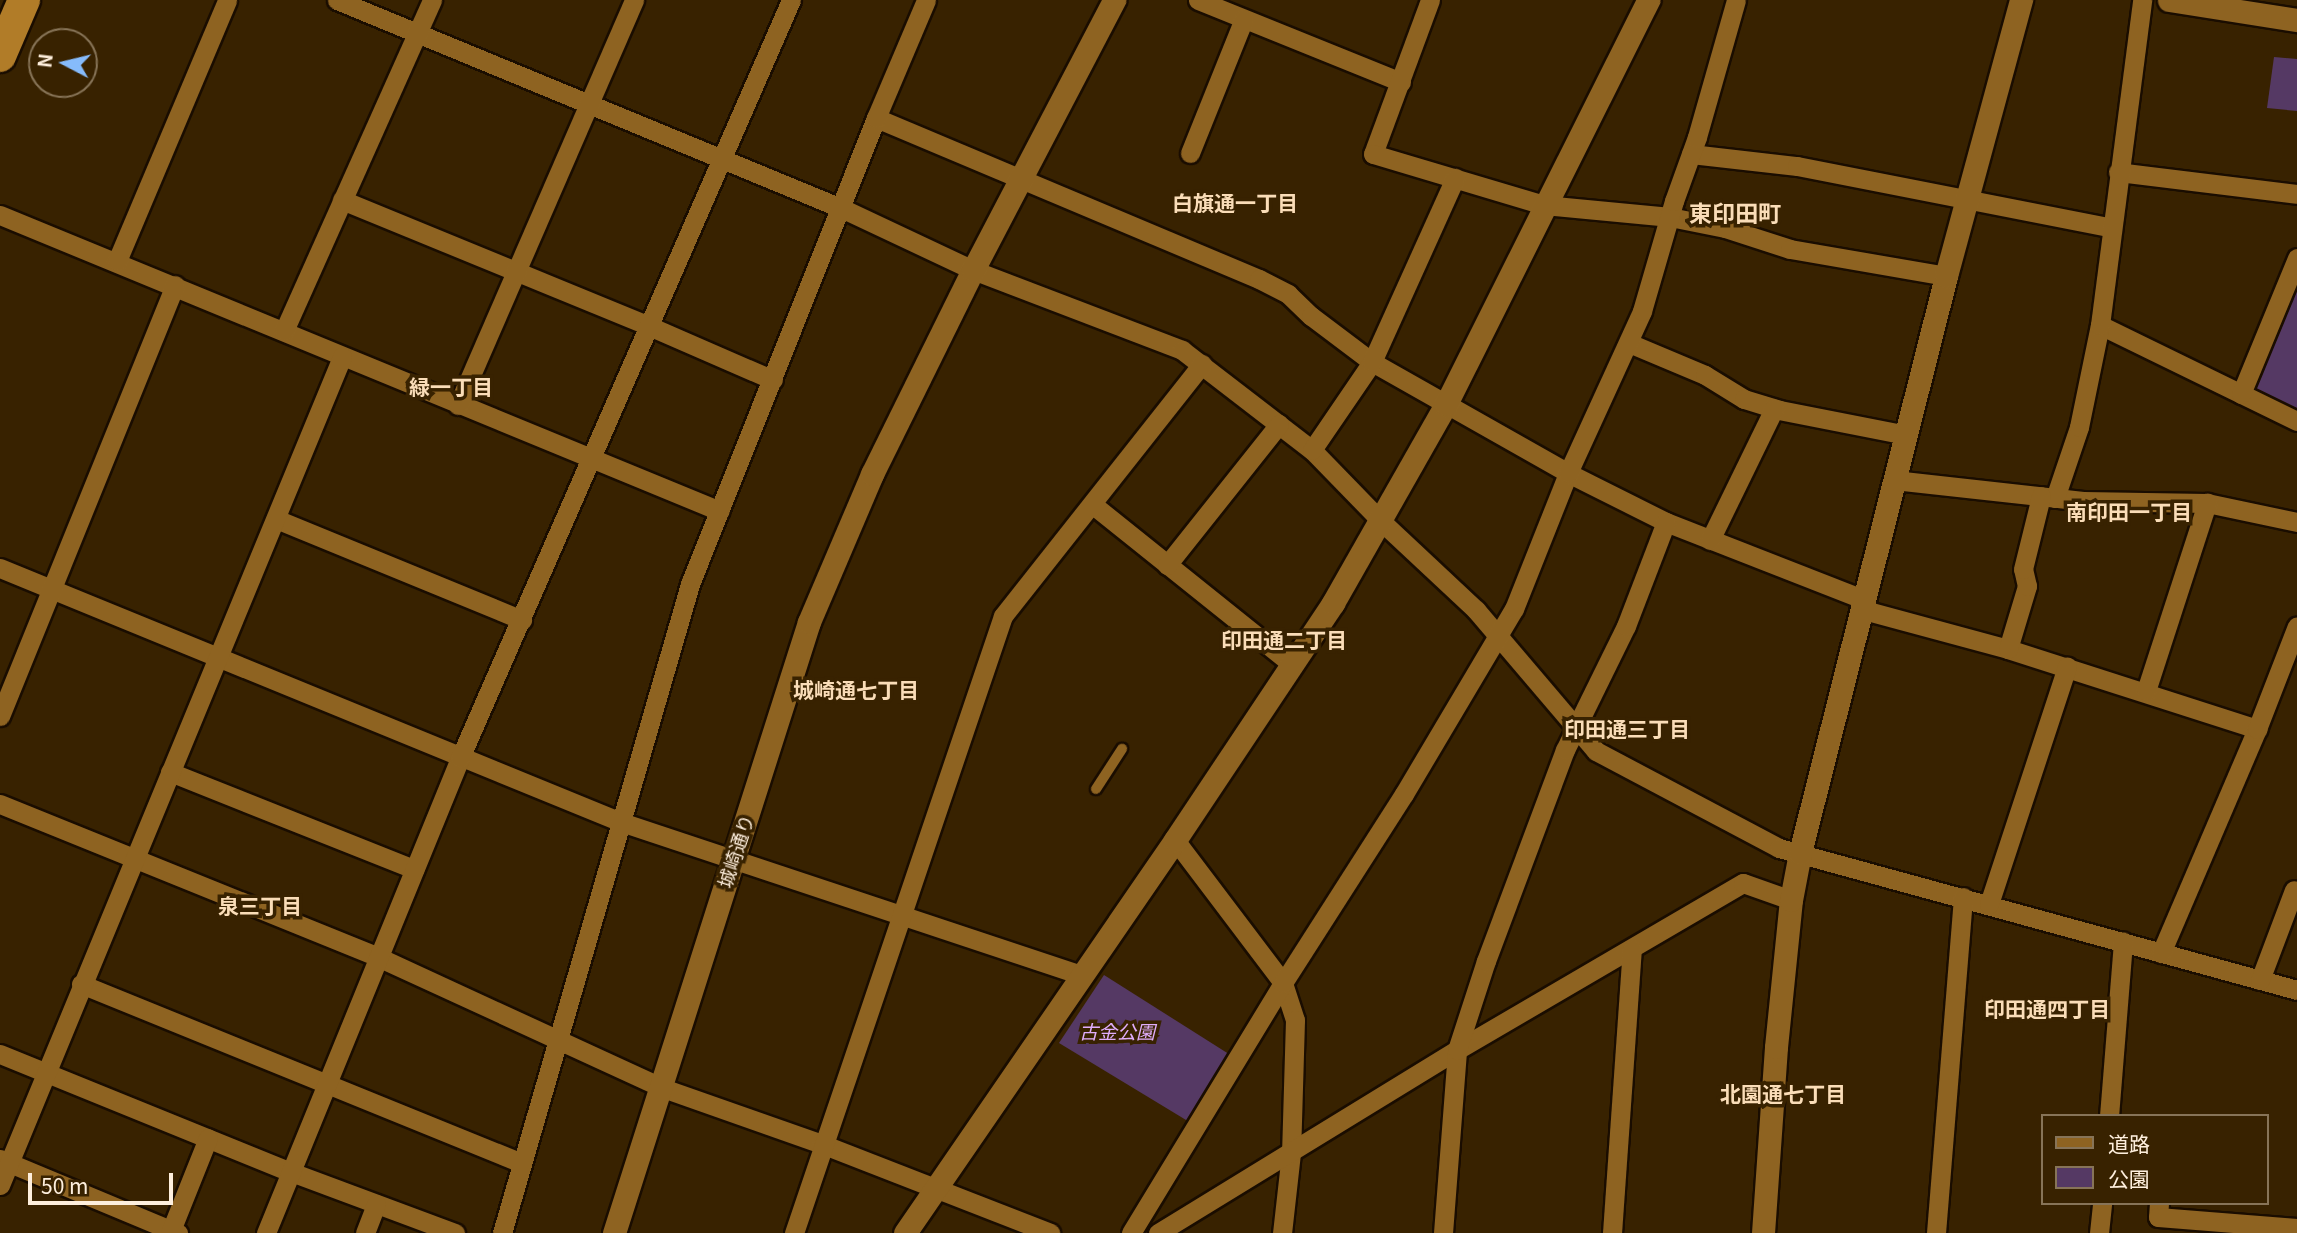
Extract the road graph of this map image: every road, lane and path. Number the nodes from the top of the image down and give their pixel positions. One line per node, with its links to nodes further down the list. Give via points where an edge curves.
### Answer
1 (24, 0): 20 (highway)
2 (227, 0): 39 (street)
3 (337, 0): 16 (street)
4 (432, 0): 19 (street)
5 (634, 0): 22 (street)
6 (791, 0): 26 (street)
7 (926, 0): 23 (street)
8 (1114, 0): 29 (street, 城崎通り)
9 (1198, 0): 17 (street)
10 (1430, 0): 21 (street)
11 (1648, 0): 33 (street)
12 (1737, 0): 25 (street)
13 (2021, 0): 32 (street)
14 (2142, 0): 27 (street)
15 (2169, 0): 18 (street)
16 (378, 8): 19 (street)
17 (1244, 19): 21 (street); 24 (street)
18 (2297, 20)
19 (417, 33): 22 (street); 31 (street)
20 (0, 56)
21 (1401, 82): 28 (street, via 1373,154)
22 (591, 106): 26 (street); 41 (street)
23 (876, 118): 29 (street); 34 (street)
24 (1190, 153)
25 (1691, 154): 32 (street, via 1797,166); 36 (street)
26 (722, 158): 34 (street); 45 (street)
27 (2118, 172): 30 (street); 37 (street)
28 (1455, 178): 33 (street); 49 (street)
29 (1021, 179): 40 (street, 城崎通り); 49 (street, via 1278,289)
30 (2297, 194)
31 (342, 200): 41 (street); 46 (street)
32 (1966, 201): 37 (street); 42 (street)
33 (1544, 205): 36 (street); 53 (street)
34 (841, 208): 40 (street); 51 (street)
35 (0, 215): 39 (street)
36 (1670, 217): 42 (street, via 1790,248); 47 (street)
37 (2112, 228): 44 (street)
38 (2297, 258): 52 (street)
39 (117, 261): 43 (street)
40 (973, 270): 50 (street, via 1182,350); 95 (street, 城崎通り, via 872,474 809,622)
41 (517, 273): 45 (street); 54 (street)
42 (1946, 276): 58 (street)
43 (175, 285): 46 (street); 74 (street)
44 (2100, 325): 52 (street); 63 (street, via 2079,427)
45 (649, 326): 51 (street); 60 (street)
46 (284, 331): 48 (street)
47 (1629, 343): 55 (street); 61 (street)
48 (342, 356): 54 (street); 67 (street)
49 (1372, 362): 53 (street); 59 (street)
50 (1202, 364): 57 (street); 65 (street)
51 (772, 380): 66 (street)
52 (2241, 394): 56 (street)
53 (1446, 404): 61 (street); 68 (street)
54 (458, 405): 60 (street)
55 (1774, 409): 58 (street); 71 (street)
56 (2297, 421)
57 (1279, 424): 59 (street); 72 (street)
58 (1906, 435): 62 (street)
59 (1312, 450): 68 (street)
60 (591, 460): 66 (street); 76 (street)
61 (1568, 473): 69 (street); 78 (street)
62 (1894, 480): 63 (street); 75 (street)
63 (2048, 497): 64 (street); 79 (street, via 2023,569 2027,586)
64 (2207, 503): 70 (street); 83 (street)
65 (1093, 504): 72 (street); 102 (street, via 1003,616)
66 (720, 512): 92 (street, via 690,584)
67 (276, 519): 76 (street); 80 (street)
68 (1381, 522): 78 (street, via 1476,610); 81 (street)
69 (1666, 522): 71 (street); 85 (street, via 1626,626)
70 (2297, 522)
71 (1710, 540): 75 (street)
72 (1167, 565): 81 (street)
73 (0, 568): 74 (street)
74 (50, 588): 80 (street); 84 (street)
75 (1861, 604): 79 (street); 94 (street)
76 (522, 620): 88 (street)
77 (2297, 626): 86 (street)
78 (1498, 638): 85 (street); 109 (street)
79 (2008, 649): 82 (street)
80 (219, 658): 88 (street); 89 (street)
81 (1292, 664): 93 (street)
82 (2067, 667): 83 (street); 101 (street)
83 (2146, 691): 86 (street)
84 (0, 716)
85 (1576, 728): 94 (street, via 1596,751 1779,848); 113 (street, via 1495,936)
86 (2257, 729): 105 (street)
87 (1122, 749): 90 (lane)
88 (460, 758): 92 (street); 97 (street)
89 (170, 772): 96 (street); 97 (street)
90 (1096, 789)
91 (0, 804): 96 (street)
92 (621, 822): 95 (street); 112 (street)
93 (1175, 840): 107 (street); 109 (street)
94 (1800, 853): 99 (street); 100 (street)
95 (733, 858): 102 (street); 117 (street, 城崎通り)
96 (132, 860): 106 (street); 110 (street)
97 (414, 869): 106 (street)
98 (2294, 890): 108 (street)
99 (1963, 897): 101 (street); 146 (street)
100 (1791, 900): 104 (street, via 1743,883); 145 (street)
101 (1989, 904): 103 (street)
102 (904, 915): 107 (street); 120 (street)
103 (2123, 942): 105 (street); 118 (street)
104 (1632, 950): 113 (street); 144 (street)
105 (2161, 953): 108 (street)
106 (378, 957): 112 (street); 116 (street)
107 (1081, 975): 126 (street)
108 (2260, 980): 111 (street)
109 (1283, 983): 121 (street, via 1295,1020); 140 (street)
110 (81, 984): 115 (street); 116 (street)
111 (2297, 990)
112 (559, 1041): 117 (street); 123 (street)
113 (1457, 1050): 121 (street); 143 (street)
114 (0, 1054): 115 (street)
115 (46, 1073): 119 (street); 122 (street)
116 (327, 1082): 123 (street); 124 (street)
117 (660, 1087): 120 (street); 136 (street, 城崎通り)
118 (2109, 1114)
119 (208, 1138): 124 (street); 131 (street)
120 (822, 1144): 126 (street); 137 (street)
121 (1291, 1153): 141 (street); 142 (street)
122 (4, 1161): 125 (street); 131 (street)
123 (522, 1163): 135 (street)
124 (291, 1172): 127 (street); 132 (street)
125 (0, 1185)
126 (936, 1188): 138 (street); 139 (street)
127 (376, 1204): 133 (street); 134 (street)
128 (2102, 1205): 147 (street)
129 (2159, 1205): 130 (street, via 2158,1217)
130 (2297, 1228)
131 (173, 1232)
132 (266, 1233)
133 (365, 1233)
134 (455, 1233)
135 (502, 1233)
136 (614, 1233)
137 (794, 1233)
138 (905, 1233)
139 (1050, 1233)
140 (1131, 1233)
141 (1158, 1233)
142 (1282, 1233)
143 (1443, 1233)
144 (1612, 1233)
145 (1763, 1233)
146 (1936, 1233)
147 (2099, 1233)

